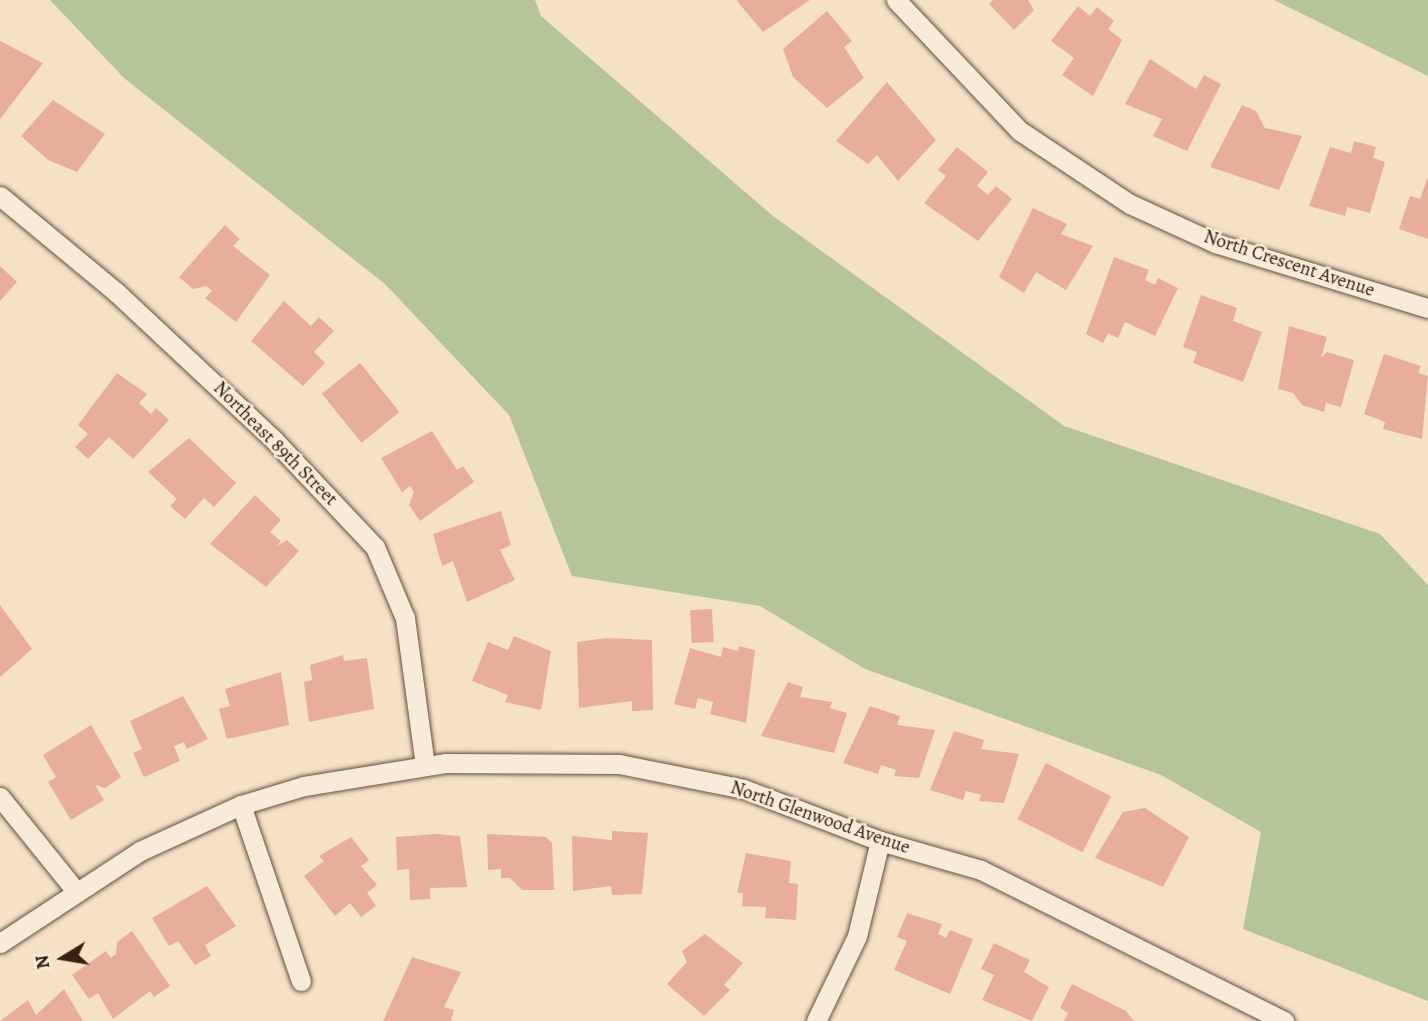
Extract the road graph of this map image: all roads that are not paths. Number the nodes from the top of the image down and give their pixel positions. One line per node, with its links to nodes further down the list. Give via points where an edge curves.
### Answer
1 (897, 0): 3 (street, North Crescent Avenue, via 1020,131 1130,204 1215,243)
2 (0, 197): 4 (street, Northeast 89th Street, via 185,357 375,547 405,618)
3 (1428, 308)
4 (425, 766): 6 (street, North Glenwood Avenue, via 304,786); 7 (street, North Glenwood Avenue, via 619,764 744,789)
5 (0, 797): 8 (street)
6 (241, 805): 8 (street, North Glenwood Avenue, via 140,851); 10 (street)
7 (880, 841): 11 (street, via 857,936); 12 (street, North Glenwood Avenue, via 981,870)
8 (75, 890): 9 (street, North Glenwood Avenue)
9 (0, 943)
10 (301, 981)
11 (816, 1021)
12 (1284, 1021)

